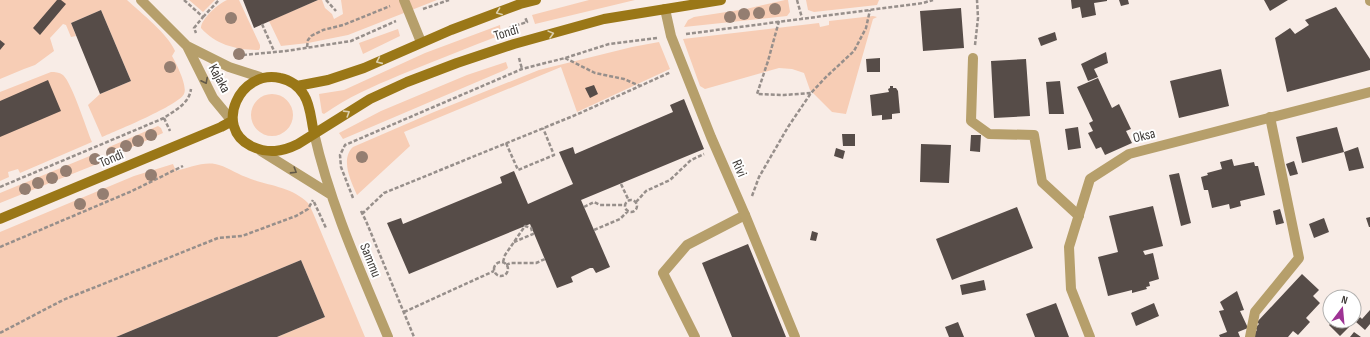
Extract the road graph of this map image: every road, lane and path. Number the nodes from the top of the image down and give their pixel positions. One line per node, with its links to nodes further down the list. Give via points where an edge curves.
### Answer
1 (141, 0): 26 (street, Kajaka)
2 (184, 0): 16 (path)
3 (219, 0): 16 (path)
4 (326, 0): 14 (path)
5 (404, 0): 15 (street); 27 (path, via 343,25 323,30 308,40)
6 (449, 0): 15 (path)
7 (536, 0): 25 (street, Tondi, one-way to 25)
8 (721, 0): 12 (street, Tondi)
9 (797, 0): 18 (path)
10 (934, 0): 13 (path)
11 (977, 0): 32 (path, via 978,18)
12 (665, 9): 33 (street, Rivi, via 671,36); 46 (street, Tondi, one-way to 12, via 370,99 457,63 604,19)
13 (870, 10): 18 (path); 40 (path, via 866,28 854,51)
14 (336, 11)
15 (410, 15): 25 (street); 27 (path, via 351,41)
16 (203, 17): 22 (path, via 194,28)
17 (525, 17): 21 (path, via 527,22 508,28)
18 (802, 18): 19 (path)
19 (779, 21): 23 (path); 40 (path, via 757,94)
20 (262, 24): 28 (path)
21 (510, 32)
22 (197, 34)
23 (682, 34)
24 (662, 38): 31 (path, via 609,44)
25 (421, 42): 37 (street, Tondi, one-way to 37, via 350,73)
26 (187, 46): 35 (street, Kajaka, via 229,67); 43 (street, Kajaka, one-way to 43, via 213,98)
27 (307, 47): 28 (path)
28 (274, 51): 29 (path)
29 (240, 55)
30 (519, 58): 34 (path)
31 (564, 58): 34 (path); 38 (path, via 595,73)
32 (973, 58): 62 (street, via 971,121 989,134 1034,135 1042,182)
33 (684, 67): 38 (path); 48 (street, Rivi)
34 (522, 69): 54 (path, via 345,145 340,155 341,167)
35 (260, 77): 37 (street, via 275,77); 43 (street, via 247,86 237,98 232,110)
36 (191, 86): 42 (path, via 185,103)
37 (297, 86): 46 (street, via 309,107)
38 (640, 86): 44 (path)
39 (1370, 92): 41 (street, Oksa)
40 (811, 93): 61 (path, via 759,177)
41 (1270, 117): 62 (street, Oksa, via 1129,154 1090,179); 78 (street, via 1299,258 1255,312)
42 (164, 118): 45 (path); 52 (path)
43 (232, 121): 49 (street, via 238,135); 63 (street, Tondi, via 221,128)
44 (543, 128): 47 (path); 47 (path, via 554,155 518,170)
45 (170, 131)
46 (314, 133): 49 (street, via 286,150); 53 (street, Sammu)
47 (506, 143): 71 (path, via 384,194 361,212)
48 (716, 149): 57 (path, via 691,160 670,180 646,191); 61 (street, Rivi)
49 (261, 151): 53 (street, one-way to 53)
50 (183, 166): 66 (path, via 132,191)
51 (621, 184): 56 (path)
52 (0, 187)
53 (330, 194): 73 (street, Sammu)
54 (353, 198)
55 (313, 200): 72 (path, via 308,209 296,216 242,236 218,238 63,300)
56 (629, 201): 57 (path); 58 (path)
57 (636, 202): 60 (path, via 635,211)
58 (625, 205): 59 (path, via 600,205 594,202); 60 (path)
59 (584, 207)
60 (628, 211): 64 (path, via 620,219)
61 (745, 215): 75 (street, via 687,244 663,273); 76 (street, Rivi)
62 (1079, 216): 77 (street, Oksa, via 1069,247 1071,289)
63 (0, 219)
64 (594, 230)
65 (514, 242): 65 (path, via 526,226 531,228 533,234); 68 (path)
66 (0, 247)
67 (545, 260): 69 (path)
68 (503, 262): 69 (path); 70 (path, via 497,263)
69 (506, 265): 70 (path, via 507,270 503,274 499,275)
70 (494, 271): 71 (path)
71 (404, 312): 74 (path)
72 (0, 333)
73 (388, 337)
74 (414, 337)
75 (695, 337)
76 (795, 337)
77 (1090, 337)
78 (1250, 337)

